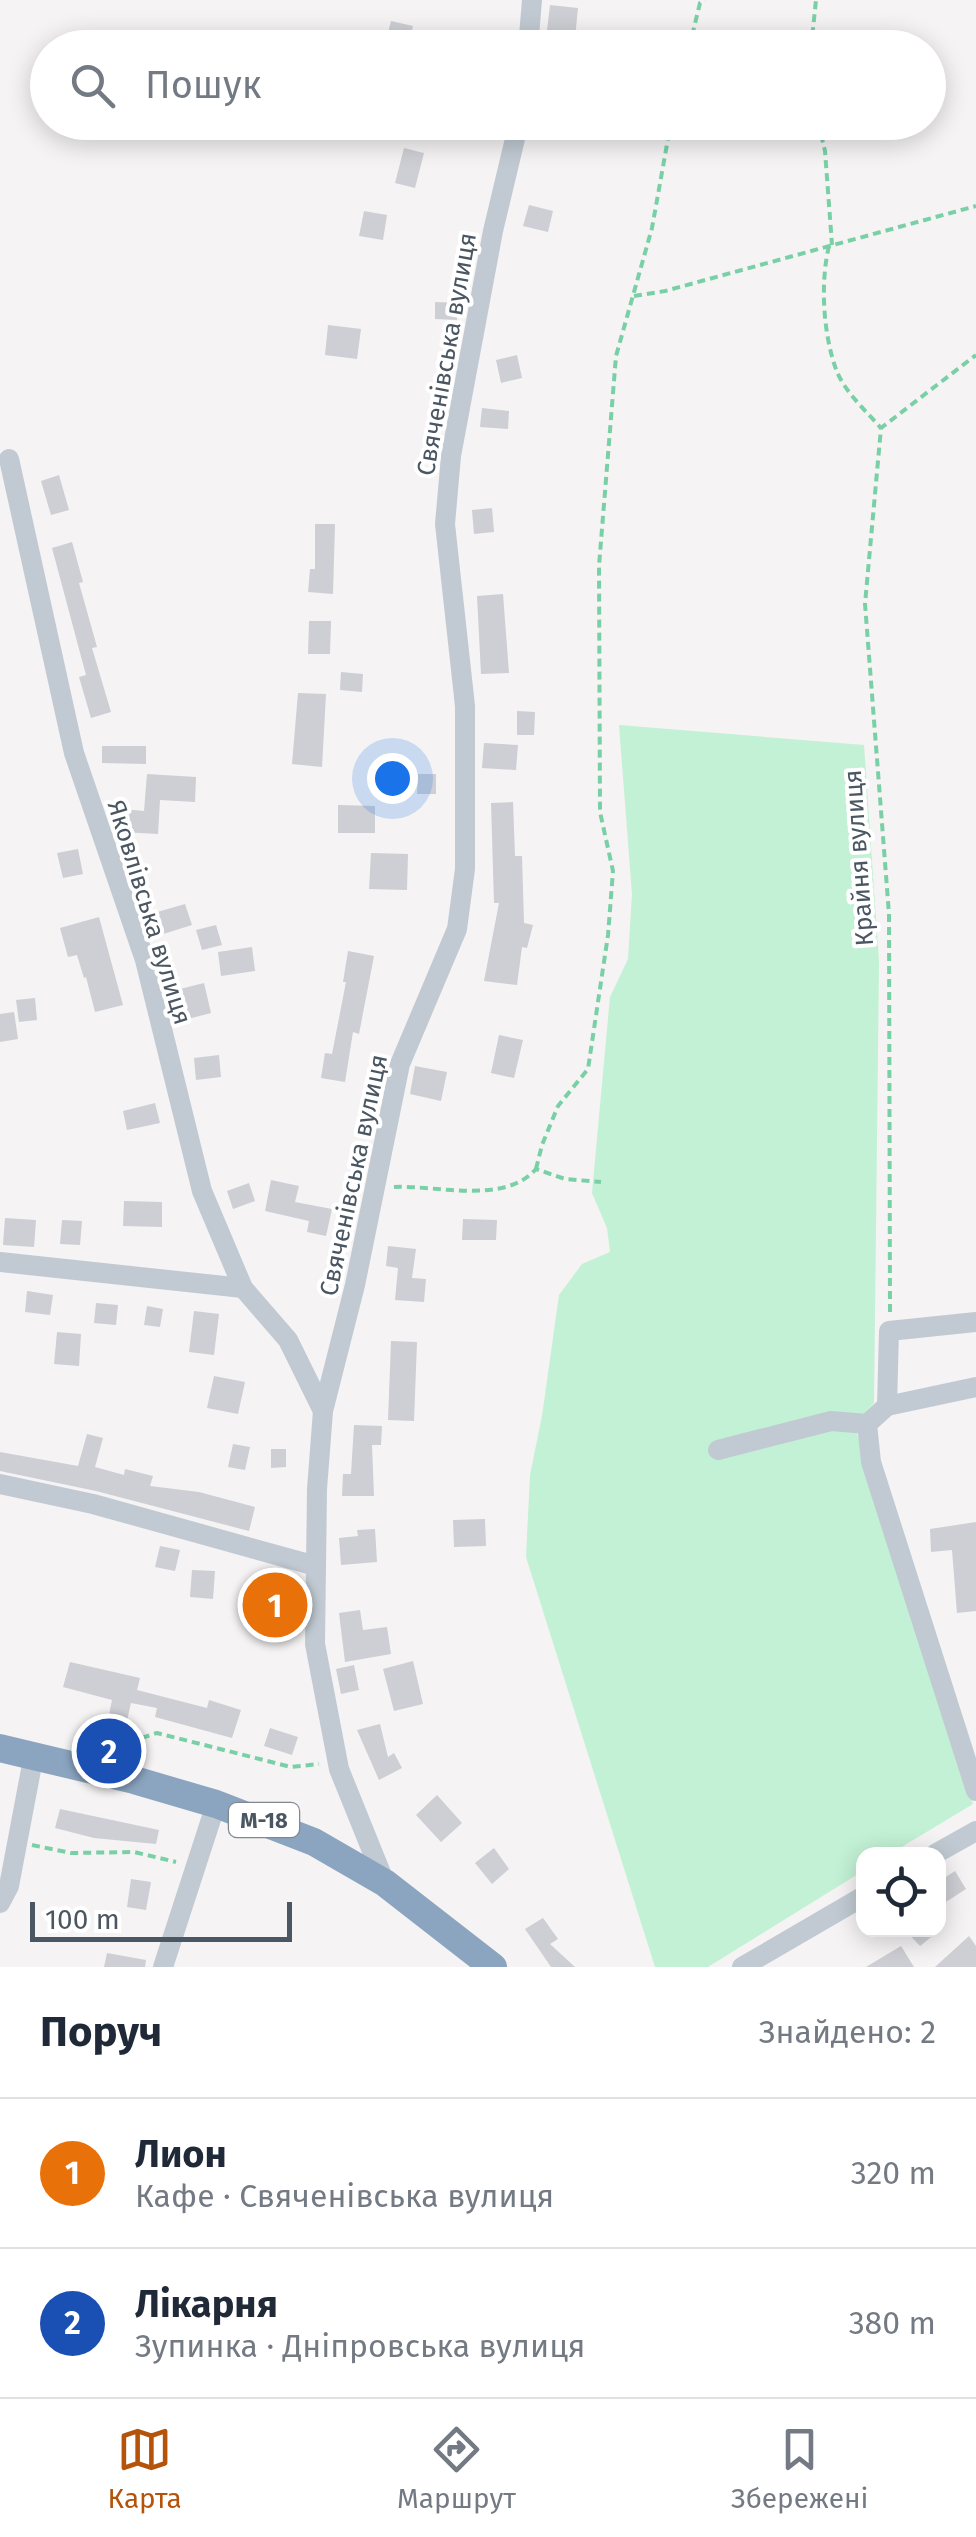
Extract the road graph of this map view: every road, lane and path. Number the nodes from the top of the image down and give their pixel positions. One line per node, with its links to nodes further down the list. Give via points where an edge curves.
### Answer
1 (532, 0): 4 (street)
2 (705, 0): 5 (path)
3 (816, 0): 6 (path)
4 (530, 30)
5 (694, 30)
6 (813, 30)
7 (514, 140): 18 (street, Свяченівська вулиця, via 450,456 445,524 465,706 466,870 456,928 400,1064)
8 (668, 140): 12 (path)
9 (822, 140): 11 (path)
10 (976, 206): 11 (path)
11 (831, 245): 12 (path); 14 (path, via 823,271 837,372)
12 (634, 296): 16 (path, via 616,356 599,566 600,812 613,870 608,935 588,1068 558,1106)
13 (976, 355): 14 (path)
14 (881, 428): 22 (path, Крайня вулиця, via 865,604 889,914)
15 (10, 459): 20 (street, Яковлівська вулиця, via 74,752 144,960 202,1191)
16 (536, 1170): 17 (path); 18 (path, via 524,1183 473,1192 425,1185)
17 (601, 1182)
18 (374, 1188): 25 (street, Свяченівська вулиця)
19 (0, 1262): 20 (street)
20 (243, 1288): 25 (street, Яковлівська вулиця, via 288,1340)
21 (976, 1322): 22 (street)
22 (890, 1331): 24 (street)
23 (976, 1387): 24 (street)
24 (887, 1406): 26 (street)
25 (323, 1411): 29 (street, Свяченівська вулиця)
26 (867, 1424): 27 (street, via 831,1421); 34 (street, via 872,1462)
27 (718, 1450)
28 (0, 1484): 29 (street)
29 (316, 1566): 33 (street, Свяченівська вулиця, via 315,1644)
30 (117, 1746): 33 (path, via 157,1733 291,1766)
31 (0, 1748): 32 (highway, М-18)
32 (34, 1754): 35 (highway, М-18); 37 (street)
33 (337, 1757): 40 (street, Свяченівська вулиця)
34 (976, 1791)
35 (216, 1804): 39 (street); 40 (highway, М-18, via 314,1842)
36 (976, 1831): 38 (street)
37 (16, 1841): 39 (path, via 71,1853 134,1852); 42 (street)
38 (946, 1848)
39 (195, 1866): 43 (street)
40 (385, 1884): 44 (highway, М-18)
41 (856, 1901): 45 (street)
42 (0, 1903)
43 (163, 1967)
44 (493, 1967)
45 (742, 1967)

